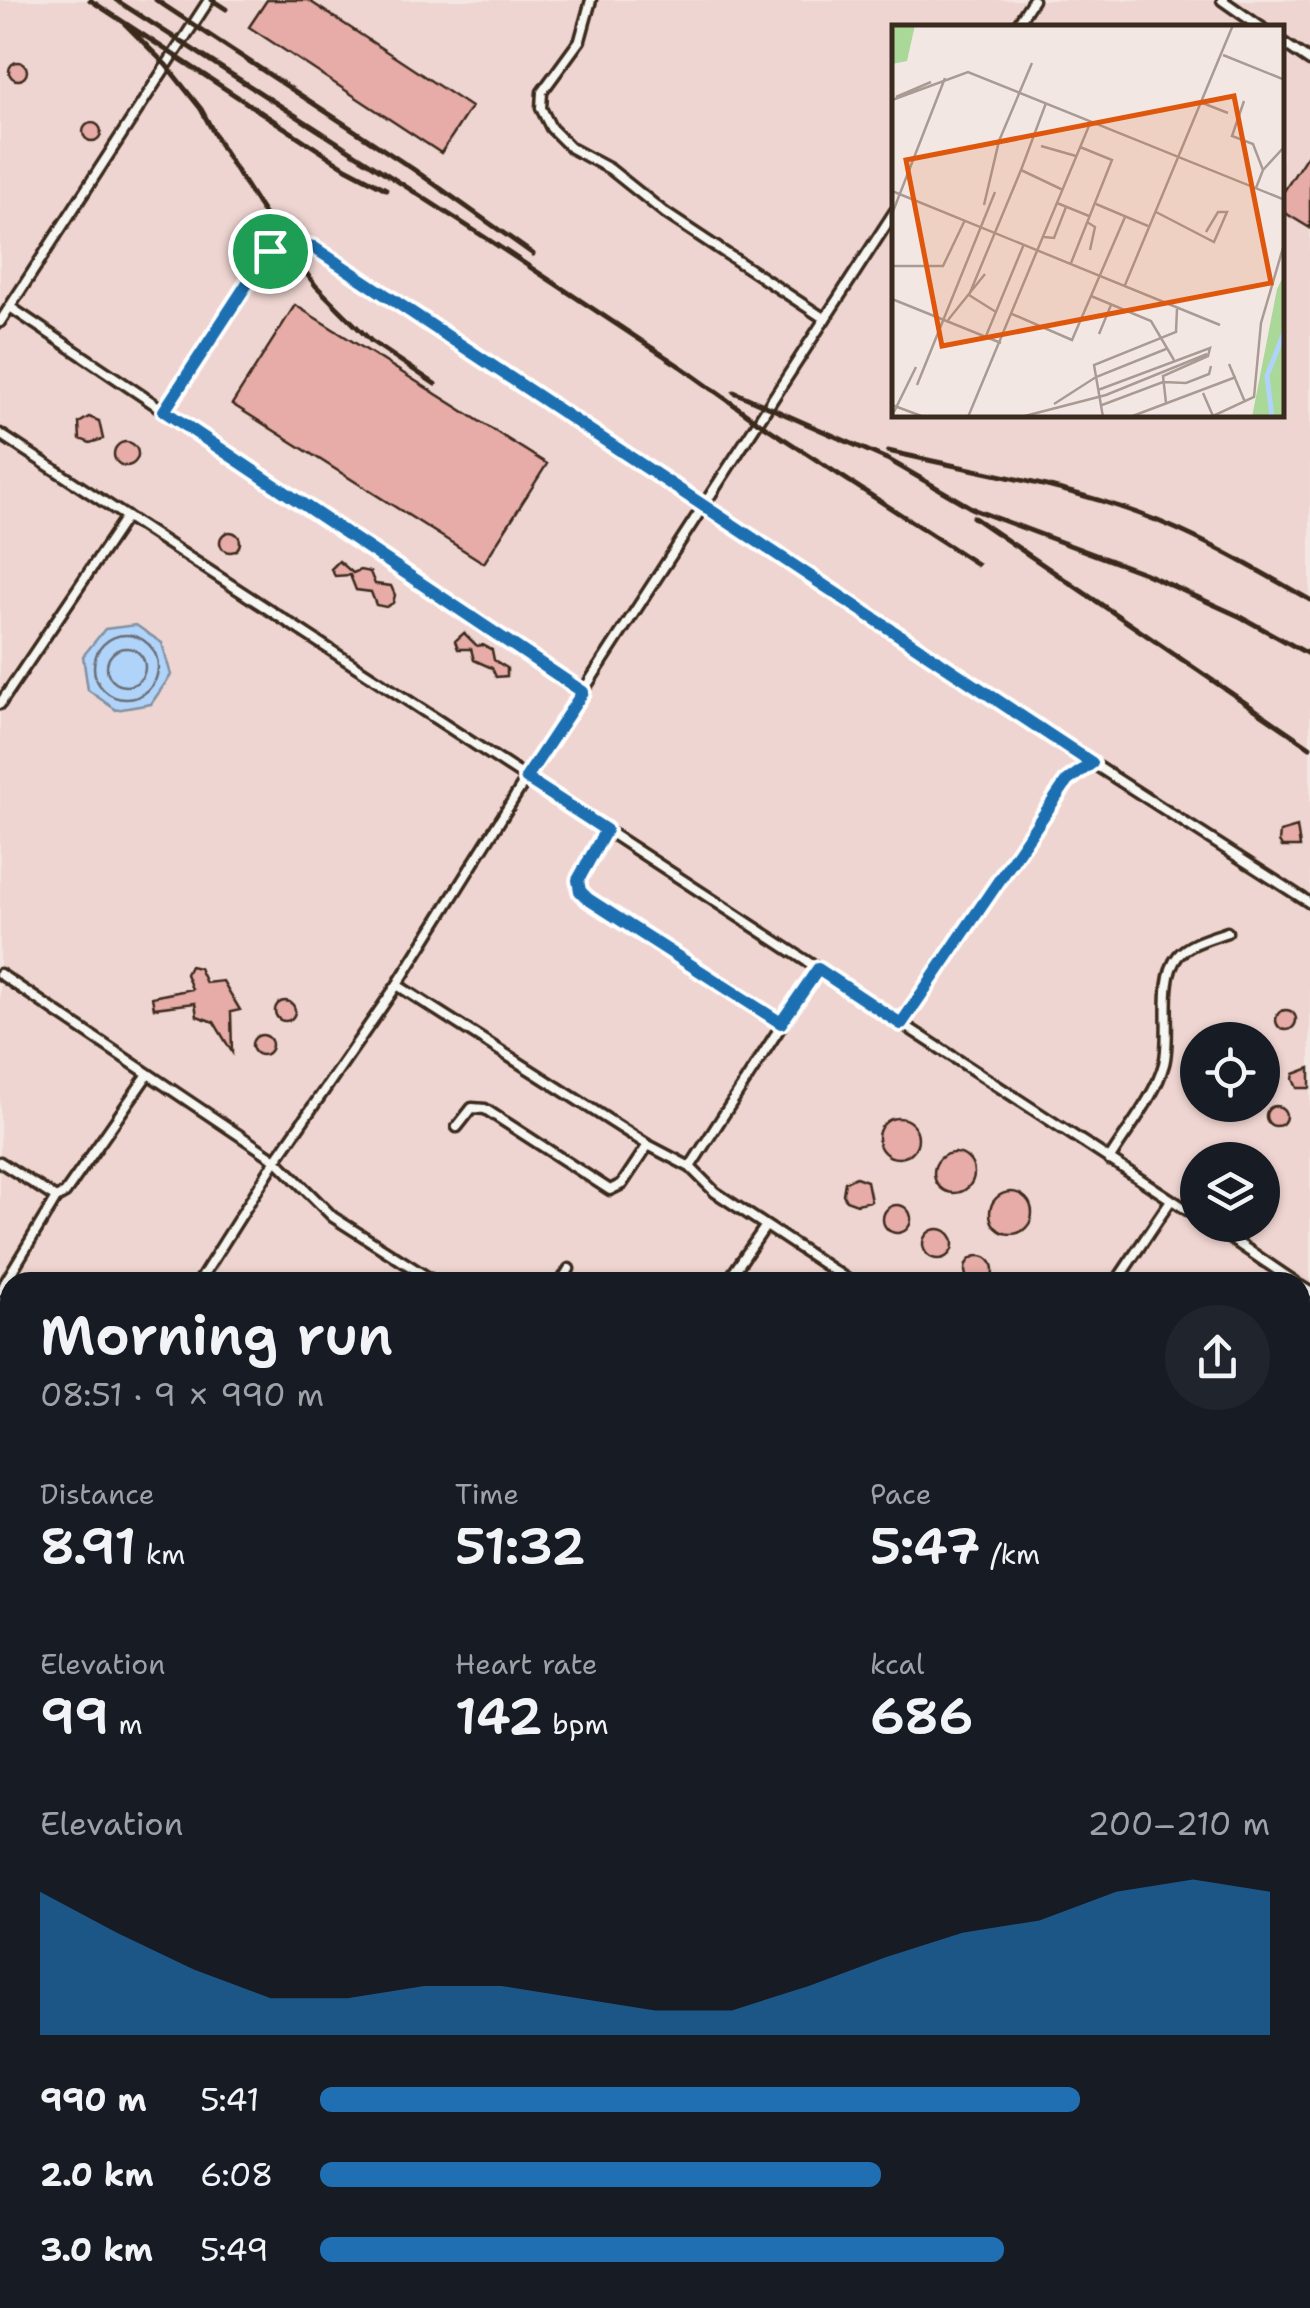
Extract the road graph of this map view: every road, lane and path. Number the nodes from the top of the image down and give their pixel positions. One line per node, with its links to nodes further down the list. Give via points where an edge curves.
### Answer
1 (209, 0): 10 (lane)
2 (591, 0): 11 (lane, via 580,40 542,92 551,128 664,213)
3 (1032, 0): 5 (lane)
4 (1222, 0): 6 (lane)
5 (1016, 25)
6 (1258, 25)
7 (1285, 44): 8 (lane)
8 (1310, 61)
9 (892, 216): 11 (lane)
10 (10, 308): 12 (lane); 13 (lane)
11 (825, 319): 15 (lane)
12 (0, 322)
13 (164, 411): 15 (lane, via 270,251 294,242 313,247); 17 (lane)
14 (0, 434): 16 (lane)
15 (703, 506): 17 (lane); 19 (lane)
16 (126, 517): 18 (lane); 20 (lane)
17 (583, 692): 20 (lane)
18 (0, 704)
19 (1092, 763): 22 (lane); 28 (lane, via 1067,781)
20 (526, 778): 21 (lane); 26 (lane)
21 (606, 830): 24 (lane); 27 (lane, via 578,880 580,891)
22 (1310, 903)
23 (1227, 932): 33 (lane, via 1194,945 1173,965 1163,1068)
24 (818, 969): 27 (lane); 28 (lane)
25 (0, 974): 29 (lane)
26 (397, 985): 31 (lane); 32 (lane)
27 (781, 1023): 35 (lane)
28 (901, 1024): 33 (lane)
29 (148, 1074): 32 (lane); 36 (lane)
30 (457, 1128): 31 (lane, via 472,1108 486,1108 610,1190 622,1184)
31 (648, 1145): 35 (lane)
32 (276, 1160): 43 (lane); 44 (lane, via 334,1217)
33 (1109, 1160): 37 (lane)
34 (0, 1162): 36 (lane)
35 (690, 1166): 39 (lane)
36 (56, 1198): 42 (lane)
37 (1171, 1200): 38 (lane); 48 (lane)
38 (1180, 1205)
39 (764, 1228): 46 (lane); 47 (lane)
40 (1236, 1242): 49 (lane)
41 (569, 1268): 45 (lane)
42 (11, 1272)
43 (205, 1272)
44 (419, 1272)
45 (566, 1272)
46 (734, 1272)
47 (834, 1272)
48 (1123, 1272)
49 (1280, 1272)

